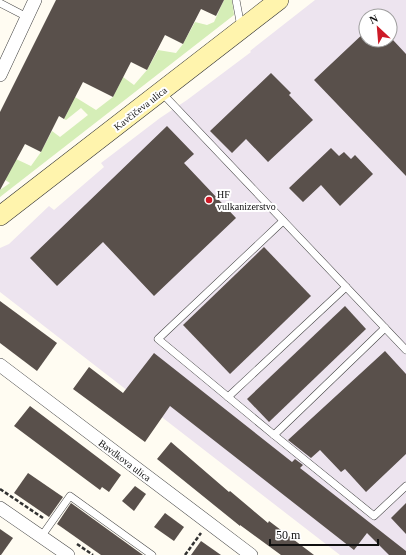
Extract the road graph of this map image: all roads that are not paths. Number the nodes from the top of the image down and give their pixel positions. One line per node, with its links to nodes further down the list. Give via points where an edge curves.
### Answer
1 (36, 0): 5 (street)
2 (236, 0): 6 (lane)
3 (279, 0): 6 (street, Kavčičeva ulica)
4 (0, 3): 5 (lane)
5 (27, 17): 7 (street)
6 (241, 29): 8 (street, Kavčičeva ulica)
7 (0, 75)
8 (161, 92): 9 (street, Kavčičeva ulica); 10 (lane)
9 (0, 216)
10 (283, 221): 11 (lane); 15 (lane, via 158,340)
11 (346, 287): 12 (lane); 15 (lane)
12 (385, 328): 13 (lane); 16 (lane)
13 (406, 350)
14 (0, 365): 22 (street, Bavdkova ulica)
15 (228, 397): 16 (lane)
16 (274, 435): 17 (lane, via 374,516)
17 (406, 486)
18 (0, 508): 19 (street)
19 (41, 536): 20 (street); 21 (lane, via 70,496)
20 (68, 555)
21 (152, 555)
22 (251, 555)

